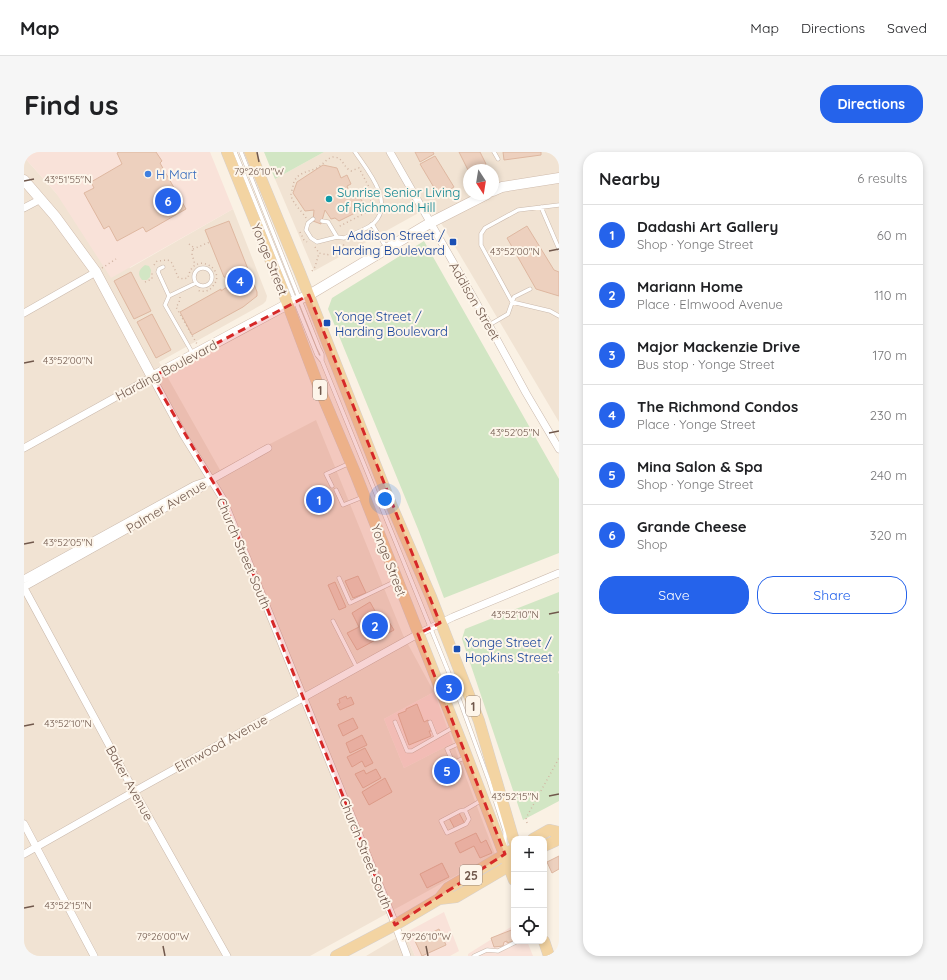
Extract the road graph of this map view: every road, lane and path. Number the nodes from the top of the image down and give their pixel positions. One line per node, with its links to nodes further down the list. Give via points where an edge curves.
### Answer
1 (227, 152): 43 (main road, Yonge Street / 1)
2 (235, 152): 43 (lane)
3 (241, 152): 43 (lane)
4 (250, 152): 43 (main road, Yonge Street / 1)
5 (355, 152): 22 (lane, via 381,197 379,214)
6 (390, 152): 21 (street, Addison Street)
7 (494, 152): 8 (lane)
8 (498, 159)
9 (559, 178): 11 (street)
10 (24, 180): 12 (street, Church Street South)
11 (499, 188)
12 (41, 199): 16 (street); 35 (street, Church Street South)
13 (475, 200): 21 (street, Harding Boulevard)
14 (559, 205): 15 (lane)
15 (541, 207): 30 (lane); 44 (lane, via 518,210 485,228 480,234 481,245)
16 (24, 208)
17 (313, 219): 24 (lane, via 308,223 306,230 311,238 318,242)
18 (322, 221): 20 (lane)
19 (303, 222): 20 (path, via 306,218 291,195 294,182 298,176 336,157 351,171 359,168 370,189 368,193 372,207 342,226 336,228)
20 (328, 222): 24 (lane)
21 (430, 223): 29 (street, Harding Boulevard); 47 (street, Addison Street)
22 (372, 224): 25 (lane); 29 (lane)
23 (300, 226): 31 (path, via 300,234 304,240)
24 (337, 237): 25 (lane)
25 (344, 238): 31 (path, via 341,250 336,254 328,256)
26 (210, 242): 28 (path)
27 (189, 244): 28 (path)
28 (194, 248): 33 (path)
29 (387, 248): 43 (street, Harding Boulevard)
30 (559, 249)
31 (319, 253): 36 (path)
32 (116, 259): 35 (path)
33 (194, 265): 37 (path); 40 (path, via 208,264 215,270 217,280 209,290)
34 (163, 267): 42 (lane, via 158,272)
35 (99, 270): 45 (street); 50 (street, Church Street South)
36 (312, 271)
37 (188, 278)
38 (196, 283): 38 (lane, via 201,286 209,284 212,279 209,270 198,270 194,277); 42 (lane)
39 (530, 288): 44 (lane)
40 (191, 291)
41 (185, 294): 48 (path, via 179,298 176,307)
42 (169, 296): 49 (lane, via 165,304)
43 (298, 300): 49 (street, Harding Boulevard); 54 (main road, Yonge Street / 1, via 318,385); 65 (main road, Yonge Street / 1, via 390,502); 66 (lane, via 317,355 322,361)
44 (512, 302): 46 (lane); 47 (lane, via 508,314)
45 (24, 313)
46 (559, 316)
47 (489, 325): 53 (street, Addison Street)
48 (197, 344)
49 (193, 355): 50 (street, Harding Boulevard)
50 (152, 377): 51 (street, Harding Boulevard); 55 (street, Church Street South)
51 (24, 448)
52 (268, 448): 55 (street)
53 (559, 449)
54 (350, 463): 56 (lane, via 326,474); 58 (main road, Yonge Street / 1)
55 (211, 480): 61 (street, Palmer Avenue, via 195,485); 63 (street, Palmer Avenue); 69 (street, Church Street South, via 223,499)
56 (332, 486)
57 (336, 490): 58 (lane, via 343,505)
58 (364, 496): 62 (main road, Yonge Street / 1)
59 (559, 573): 65 (street, Elmwood Avenue)
60 (339, 578): 62 (lane, via 350,603)
61 (24, 579)
62 (397, 581): 67 (main road, Yonge Street / 1)
63 (24, 588): 78 (street, Baker Avenue)
64 (333, 621): 68 (lane)
65 (440, 623): 66 (street, Elmwood Avenue); 79 (main road, Yonge Street / 1, via 479,721)
66 (430, 628): 67 (street, Elmwood Avenue); 77 (lane)
67 (418, 634): 68 (street, Elmwood Avenue); 72 (main road, Yonge Street / 1)
68 (357, 668): 69 (street, Elmwood Avenue)
69 (304, 697): 78 (street, Elmwood Avenue); 93 (street, Church Street South)
70 (395, 722): 73 (lane, via 407,751 412,751)
71 (430, 722): 73 (lane)
72 (455, 727): 73 (lane); 74 (main road, Yonge Street / 1)
73 (436, 737)
74 (461, 742): 75 (main road, Yonge Street / 1); 75 (lane, via 447,749 453,763)
75 (467, 757): 80 (main road, Yonge Street / 1)
76 (559, 758): 82 (path, via 526,818)
77 (489, 780): 79 (lane); 89 (lane)
78 (135, 791): 88 (street, Elmwood Avenue); 97 (street, Baker Avenue)
79 (499, 792): 85 (main road, Yonge Street / 1)
80 (483, 800): 81 (lane); 89 (main road, Yonge Street / 1)
81 (465, 810): 81 (lane, via 469,819 466,824 448,834 441,821)
82 (527, 823)
83 (24, 824): 88 (street)
84 (559, 832): 86 (main road, via 549,830); 87 (main road, via 555,841)
85 (512, 836)
86 (538, 836)
87 (547, 845)
88 (37, 847): 90 (street, Elmwood Avenue); 96 (street)
89 (510, 852): 91 (main road, Yonge Street / 1); 92 (main road, 25, via 448,888)
90 (24, 854)
91 (511, 864): 92 (main road, 25, via 456,897)
92 (439, 899): 93 (main road, 25)
93 (394, 925): 98 (main road, 25); 99 (street, Church Street South)
94 (513, 944): 100 (lane, via 498,952 487,950)
95 (545, 944): 101 (main road)
96 (94, 956)
97 (227, 956)
98 (336, 956)
99 (407, 956)
100 (474, 956)
101 (550, 956)

